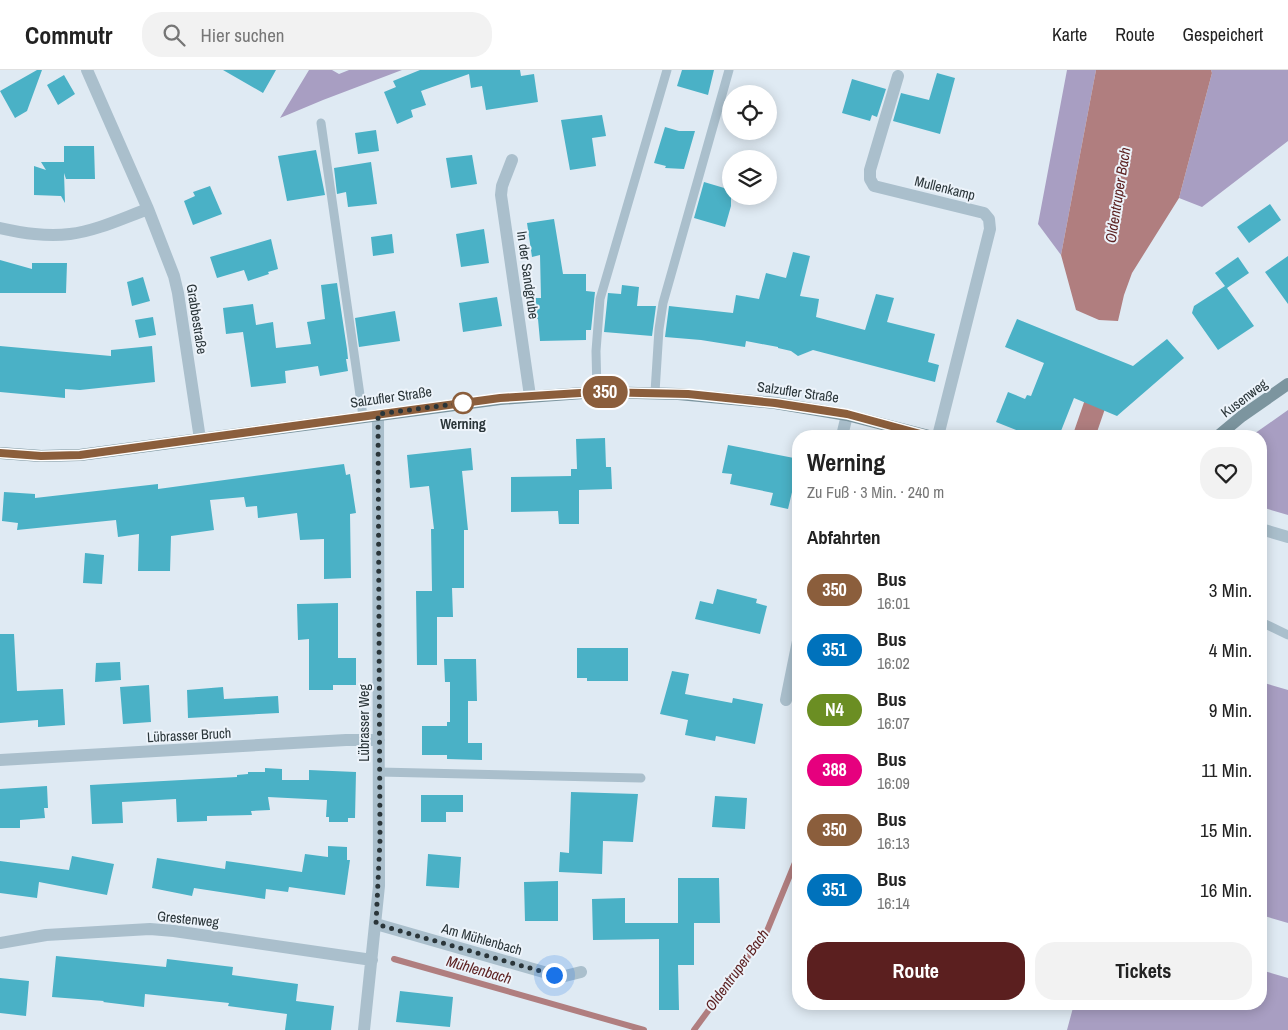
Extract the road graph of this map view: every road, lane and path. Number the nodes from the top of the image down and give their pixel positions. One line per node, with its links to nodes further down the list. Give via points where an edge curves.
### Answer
1 (87, 70): 7 (street, Grabbestraße)
2 (667, 70): 10 (lane, via 600,300)
3 (730, 70): 11 (lane, via 663,304)
4 (898, 76): 18 (street, Mullenkamp, via 870,170 874,186 984,214 989,219 990,229)
5 (321, 124): 15 (lane)
6 (512, 160): 12 (street, In der Sandgrube, via 501,195)
7 (148, 209): 8 (street, via 70,234 45,235); 20 (street, Grabbestraße, via 178,293)
8 (0, 228)
9 (1288, 384): 19 (street, Kusenweg)
10 (596, 392): 11 (street, Salzufler Straße); 12 (street, Salzufler Straße)
11 (655, 392): 14 (street, Salzufler Straße, via 735,398)
12 (530, 396): 13 (street, Salzufler Straße)
13 (378, 414): 15 (street, Salzufler Straße); 28 (street, Lübrasser Weg)
14 (847, 414): 16 (street, Salzufler Straße); 17 (street, Salzufler Straße)
15 (363, 416): 20 (street, Salzufler Straße)
16 (843, 430)
17 (907, 430)
18 (940, 430)
19 (1225, 430)
20 (200, 439): 21 (street, Salzufler Straße, via 80,455)
21 (0, 453)
22 (1267, 531): 23 (street)
23 (1288, 537)
24 (1267, 625): 25 (lane)
25 (1288, 635)
26 (792, 670): 27 (street)
27 (786, 700)
28 (379, 740): 29 (street, Lübrasser Bruch); 30 (street, Lübrasser Weg)
29 (0, 760)
30 (379, 772): 31 (lane); 32 (street, Lübrasser Weg)
31 (641, 778)
32 (376, 924): 34 (street, Lübrasser Weg); 35 (street, Am Mühlenbach, via 554,975)
33 (0, 943): 34 (street, Grestenweg, via 46,934 174,930)
34 (372, 960): 36 (street, Lübrasser Weg)
35 (581, 972)
36 (364, 1030)

